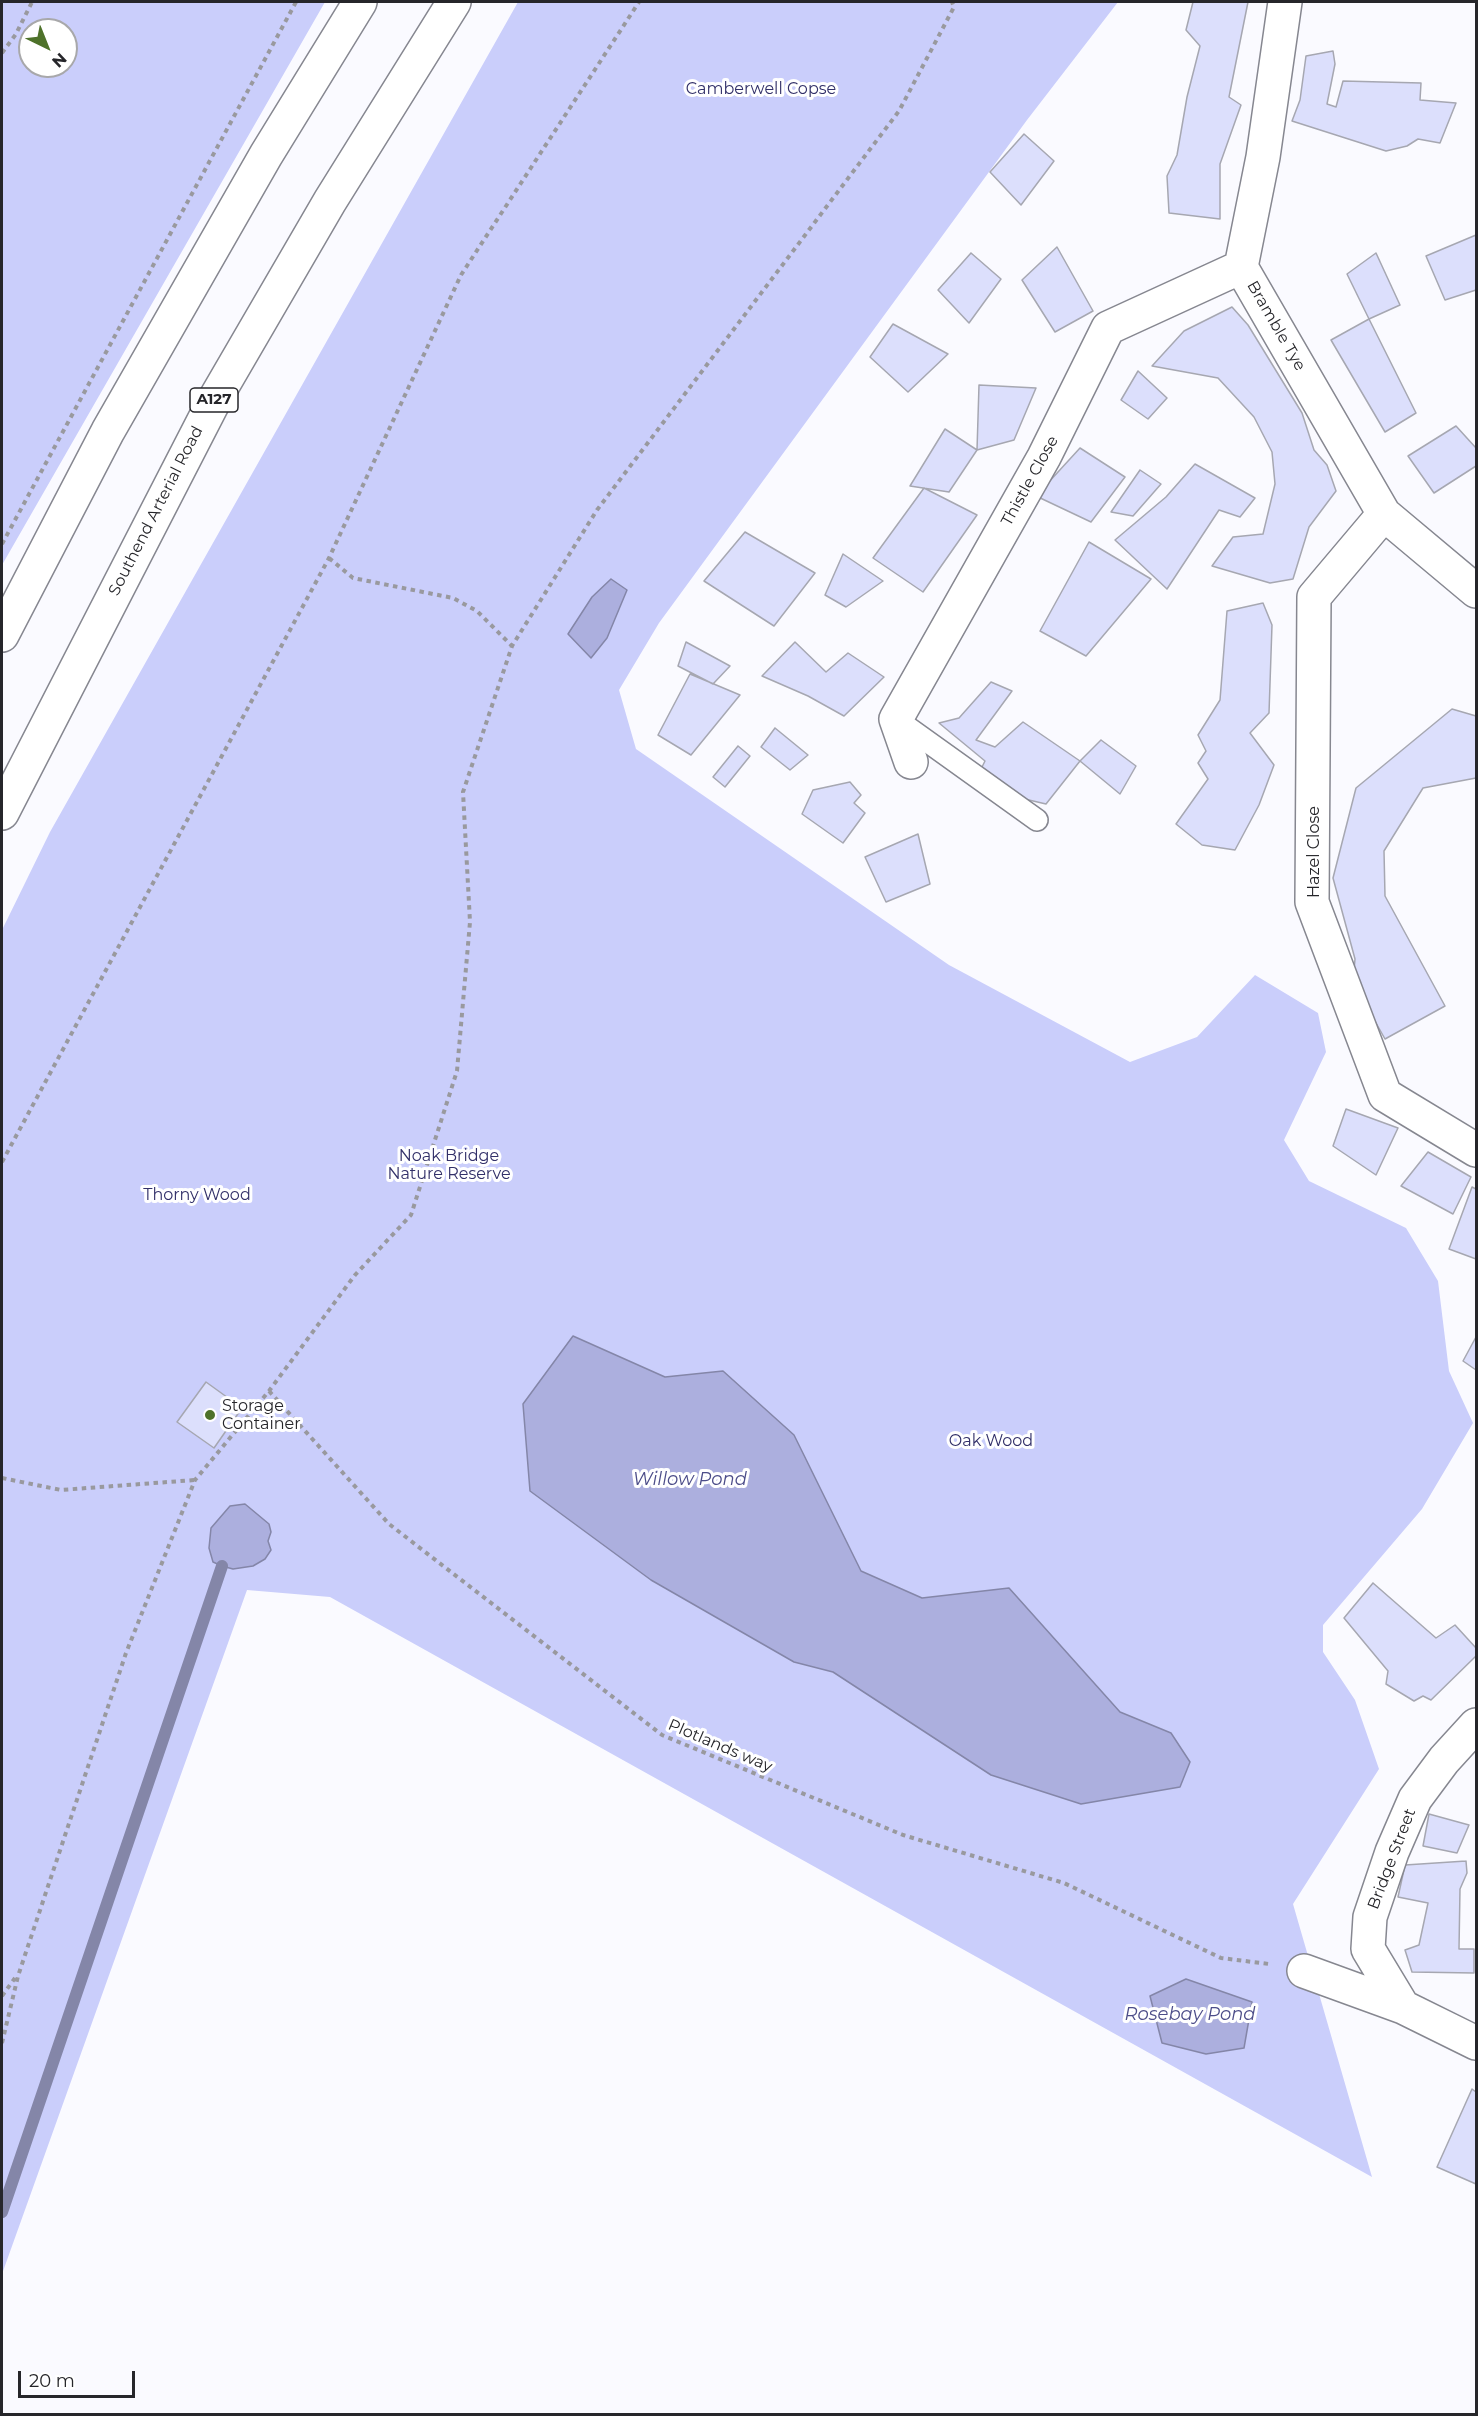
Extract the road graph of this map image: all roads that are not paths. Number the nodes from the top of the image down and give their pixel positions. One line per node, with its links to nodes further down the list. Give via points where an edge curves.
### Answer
1 (360, 2): 7 (main road, via 266,155 108,431)
2 (454, 2): 10 (main road, Southend Arterial Road / A127, via 330,201 216,397)
3 (1284, 2): 4 (main road, Bramble Tye, via 1263,157)
4 (1241, 267): 5 (main road, Bramble Tye); 8 (main road, Thistle Close, via 1108,328 1044,457)
5 (1384, 514): 6 (main road, Bramble Tye); 12 (main road, Hazel Close, via 1314,597 1312,902 1385,1095)
6 (1476, 591)
7 (2, 635)
8 (896, 719): 9 (main road); 11 (lane)
9 (911, 762)
10 (2, 813)
11 (1036, 820)
12 (1476, 1150)
13 (1476, 1725): 15 (main road, Bridge Street, via 1414,1799 1370,1917 1368,1949)
14 (1304, 1971): 15 (main road)
15 (1403, 2007): 16 (main road)
16 (1476, 2043)

